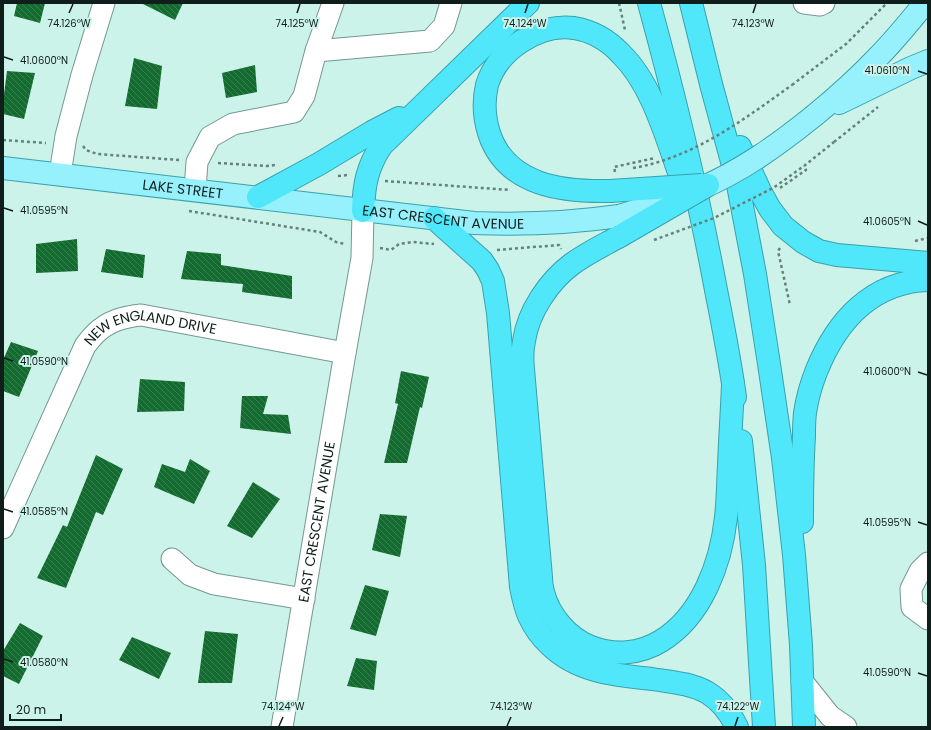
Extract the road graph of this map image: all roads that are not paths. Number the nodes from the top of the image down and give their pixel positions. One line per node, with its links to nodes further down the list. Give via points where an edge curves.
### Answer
1 (104, 3): 16 (street, via 66,136)
2 (333, 3): 10 (street)
3 (451, 3): 10 (street, via 444,26 430,41)
4 (528, 3): 13 (highway)
5 (649, 3): 25 (highway, via 678,114)
6 (691, 3): 12 (highway)
7 (804, 3): 8 (street)
8 (824, 3)
9 (925, 3): 14 (main road, via 877,58)
10 (316, 51): 18 (street, via 304,96 294,112 233,124 210,137 197,162)
11 (928, 61): 14 (main road)
12 (711, 84): 24 (highway, via 765,200 783,226 819,250 843,256); 35 (highway, via 737,180 755,274 783,458)
13 (420, 108): 19 (highway, via 372,132); 20 (highway, via 388,138 376,154 366,179)
14 (815, 115): 17 (main road, bridge, via 766,152)
15 (3, 168): 16 (main road, LAKE STREET)
16 (60, 174): 18 (main road, LAKE STREET)
17 (708, 185): 22 (highway, bridge); 25 (highway, bridge, via 611,179 593,192 555,188 528,179 505,161 496,149 487,125 484,112 485,98 488,84 499,62 517,44 545,30 561,27 588,31 613,46 640,77 654,105)
18 (195, 190): 19 (main road, LAKE STREET)
19 (258, 197): 20 (main road, LAKE STREET)
20 (363, 211): 21 (main road, EAST CRESCENT AVENUE); 28 (street, EAST CRESCENT AVENUE, via 362,258)
21 (434, 218): 22 (main road, EAST CRESCENT AVENUE, via 474,223 525,224 589,221); 38 (highway, via 482,261 493,281 521,587 534,627 556,651 583,667 608,674 684,683 696,687 719,701)
22 (619, 226): 29 (highway, via 550,284 528,324 522,356 543,592 554,617 563,628 585,645 613,652 642,650 670,635 696,606 714,571 726,517)
23 (928, 249): 24 (highway)
24 (878, 258): 26 (highway)
25 (711, 263): 29 (highway)
26 (928, 264)
27 (928, 280): 35 (highway, via 886,289 854,311 826,348 814,378 805,413 803,446)
28 (345, 353): 30 (street, NEW ENGLAND DRIVE, via 141,315 124,317 108,324 84,346); 33 (street, EAST CRESCENT AVENUE)
29 (733, 384): 39 (highway, via 754,565)
30 (3, 528)
31 (172, 559): 33 (street, via 190,575 214,584)
32 (928, 563): 34 (street, via 920,571 911,589 912,608)
33 (304, 599): 37 (street, EAST CRESCENT AVENUE)
34 (928, 619)
35 (801, 645): 36 (highway)
36 (802, 681): 40 (highway); 41 (street, via 830,716)
37 (282, 727)
38 (737, 727)
39 (764, 727)
40 (804, 727)
41 (846, 727)

